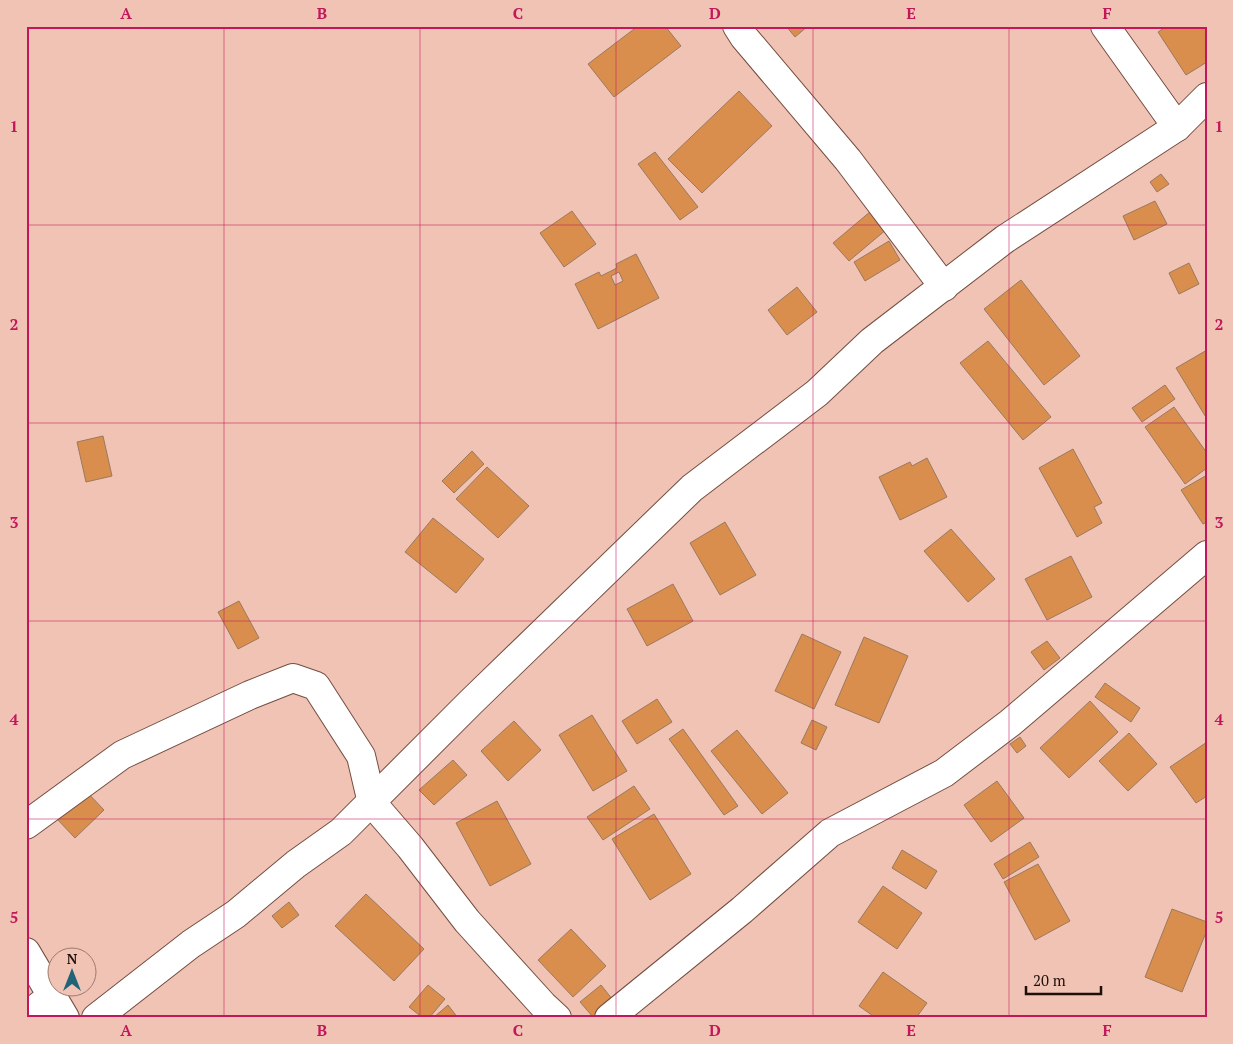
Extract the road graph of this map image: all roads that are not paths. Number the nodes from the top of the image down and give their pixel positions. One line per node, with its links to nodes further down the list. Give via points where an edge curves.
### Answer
1 (737, 26): 5 (street, via 848,160)
2 (1105, 26): 4 (street)
3 (1207, 98): 4 (street)
4 (1177, 127): 5 (street, via 1005,239)
5 (944, 287): 7 (street, via 872,342 817,393 692,488)
6 (1207, 555): 14 (street, via 1010,723 944,773 830,833 742,910)
7 (372, 802): 8 (street, via 361,756 316,686 293,678 122,755); 12 (street, via 341,832); 13 (street, via 467,920)
8 (26, 825)
9 (26, 952): 10 (street)
10 (58, 1007): 11 (street)
11 (26, 1016)
12 (96, 1018)
13 (557, 1018)
14 (609, 1018)

